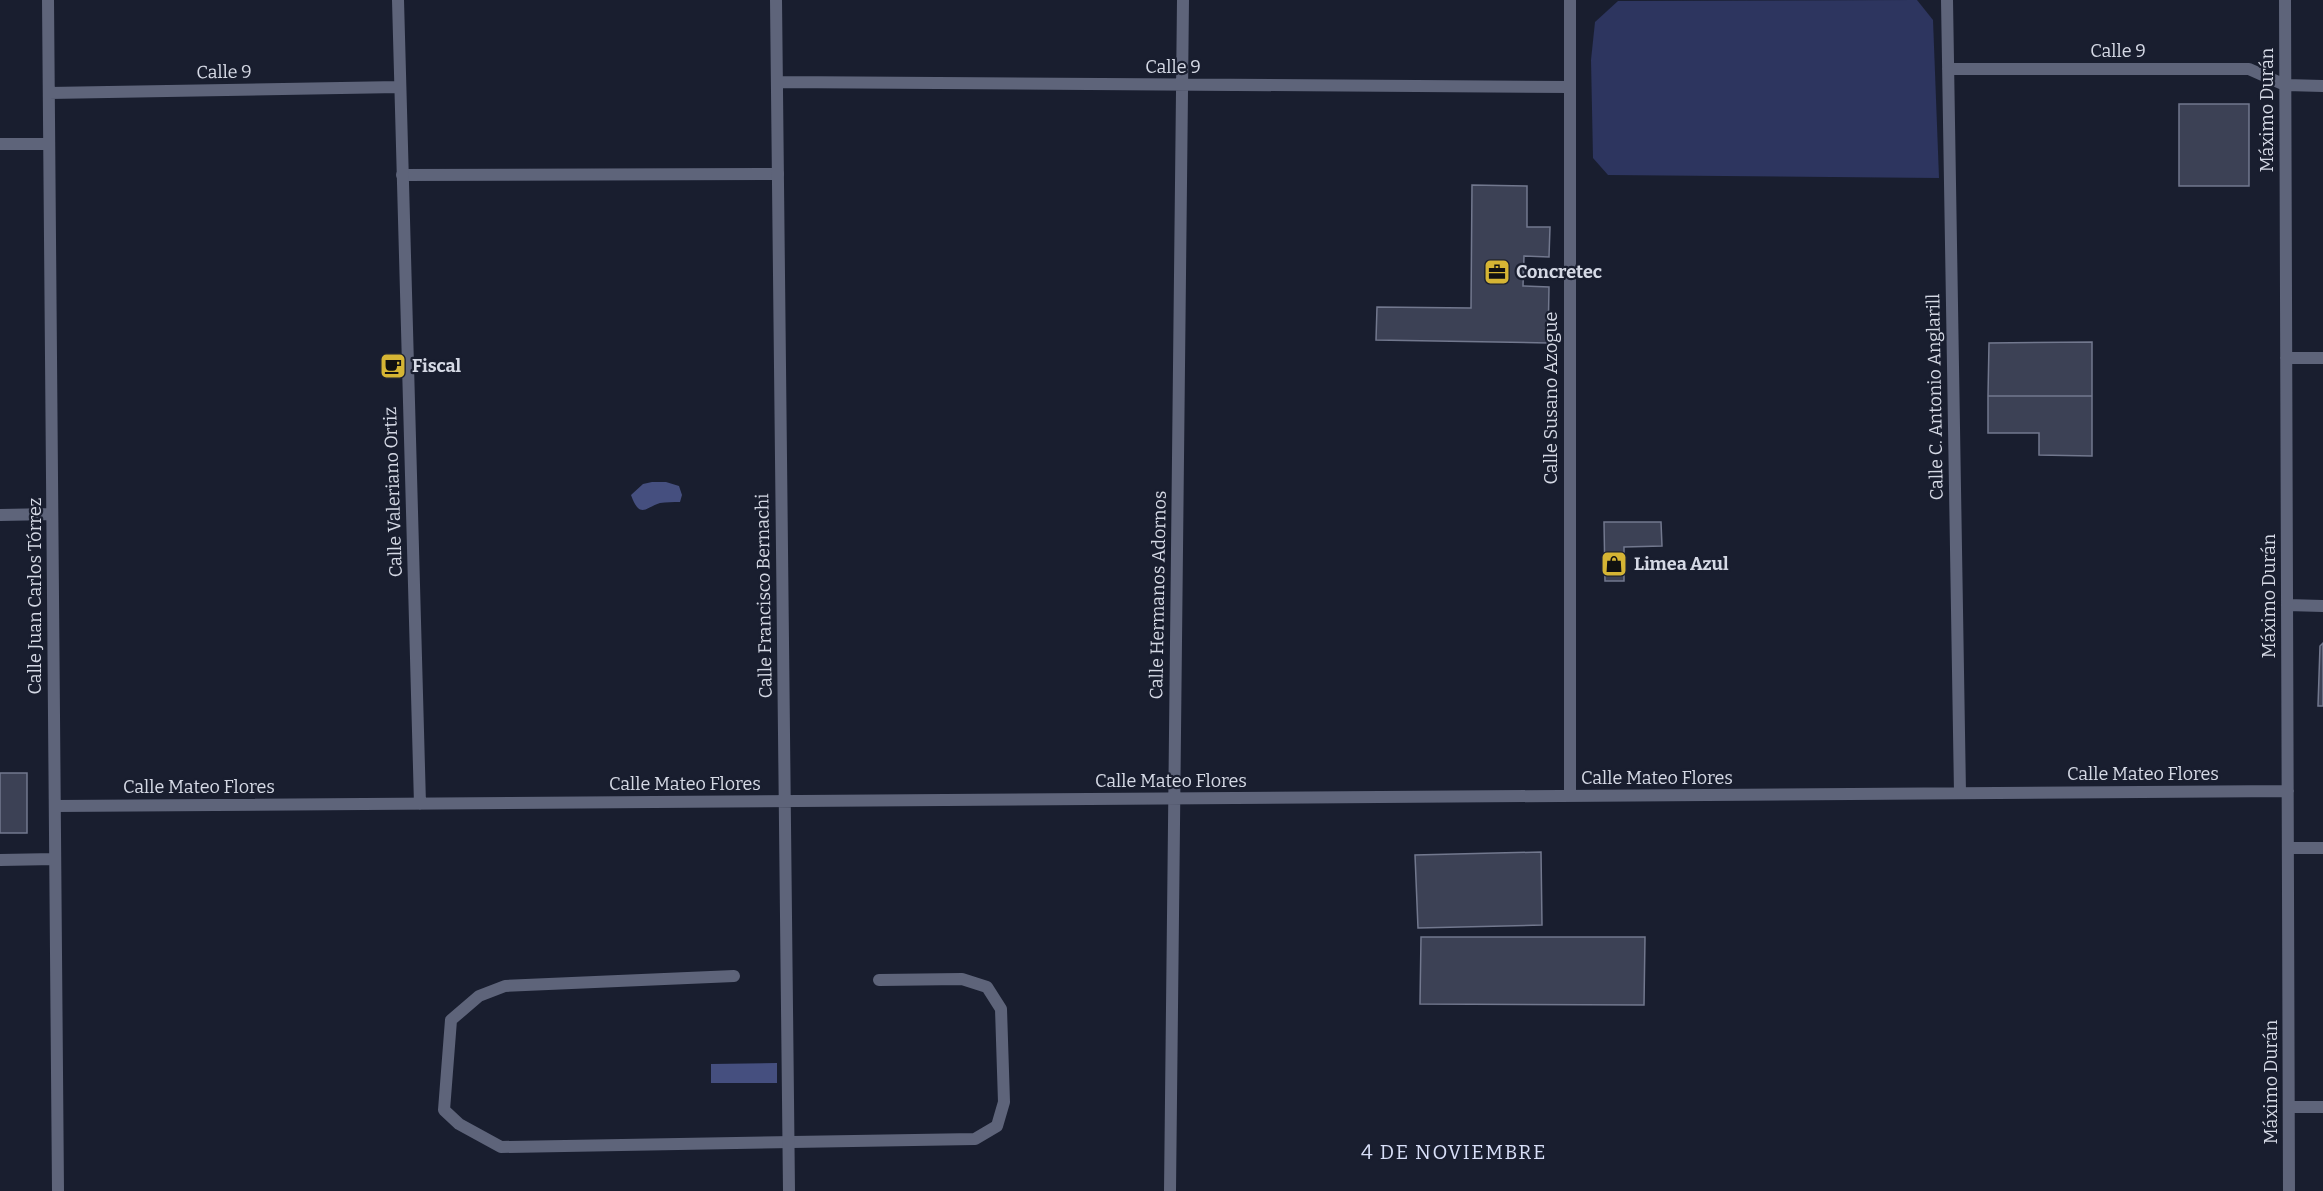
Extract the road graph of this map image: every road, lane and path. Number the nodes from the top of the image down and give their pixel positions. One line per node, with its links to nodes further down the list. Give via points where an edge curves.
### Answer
1 (48, 0): 15 (street, Calle Juan Carlos Tórrez)
2 (398, 0): 13 (street, Calle Valeriano Ortiz)
3 (776, 0): 9 (street, Calle Francisco Bernachi)
4 (1183, 0): 10 (street, Calle Hermanos Adornos)
5 (1570, 0): 14 (street, Calle Susano Azogue)
6 (1947, 0): 8 (street, Calle C. Antonio Anglarill)
7 (2285, 0): 11 (street, Máximo Durán)
8 (1948, 69): 11 (street, Calle 9, via 2249,69); 27 (street, Calle C. Antonio Anglarill)
9 (777, 82): 10 (street, Calle 9); 18 (street, Calle Francisco Bernachi)
10 (1182, 85): 14 (street, Calle 9); 29 (street, Calle Hermanos Adornos)
11 (2285, 85): 12 (street); 20 (street, Máximo Durán)
12 (2323, 86)
13 (399, 87): 15 (street, Calle 9); 19 (street, Calle Valeriano Ortiz)
14 (1569, 87): 28 (street, Calle Susano Azogue)
15 (49, 93): 17 (street, Calle Juan Carlos Tórrez)
16 (0, 144): 17 (street)
17 (49, 144): 22 (street, Calle Juan Carlos Tórrez)
18 (778, 174): 19 (street); 30 (street, Calle Francisco Bernachi)
19 (402, 175): 31 (street, Calle Valeriano Ortiz)
20 (2286, 358): 21 (street); 24 (street, Máximo Durán)
21 (2323, 358)
22 (52, 514): 23 (street); 32 (street, Calle Juan Carlos Tórrez)
23 (0, 515)
24 (2287, 605): 25 (street); 26 (street, Máximo Durán)
25 (2323, 606)
26 (2288, 791): 27 (street, Calle Mateo Flores); 33 (street, Máximo Durán)
27 (1960, 794): 28 (street, Calle Mateo Flores)
28 (1570, 796): 29 (street, Calle Mateo Flores)
29 (1174, 799): 30 (street, Calle Mateo Flores); 44 (street, Calle Hermanos Adornos)
30 (785, 801): 31 (street, Calle Mateo Flores); 41 (street, Calle Francisco Bernachi)
31 (420, 804): 32 (street, Calle Mateo Flores)
32 (55, 806): 35 (street, Calle Juan Carlos Tórrez)
33 (2288, 848): 34 (street); 39 (street, Máximo Durán)
34 (2323, 849)
35 (55, 859): 36 (street); 42 (street, Calle Juan Carlos Tórrez)
36 (0, 860)
37 (734, 976): 41 (street, via 505,986 479,996 452,1020 444,1110 459,1124 501,1147)
38 (879, 980): 41 (street, via 962,979 987,987 1001,1008 1004,1102 996,1126 975,1139)
39 (2289, 1107): 40 (street); 45 (street, Máximo Durán)
40 (2323, 1107)
41 (788, 1142): 43 (street, Calle Francisco Bernachi)
42 (58, 1191)
43 (789, 1191)
44 (1170, 1191)
45 (2289, 1191)

